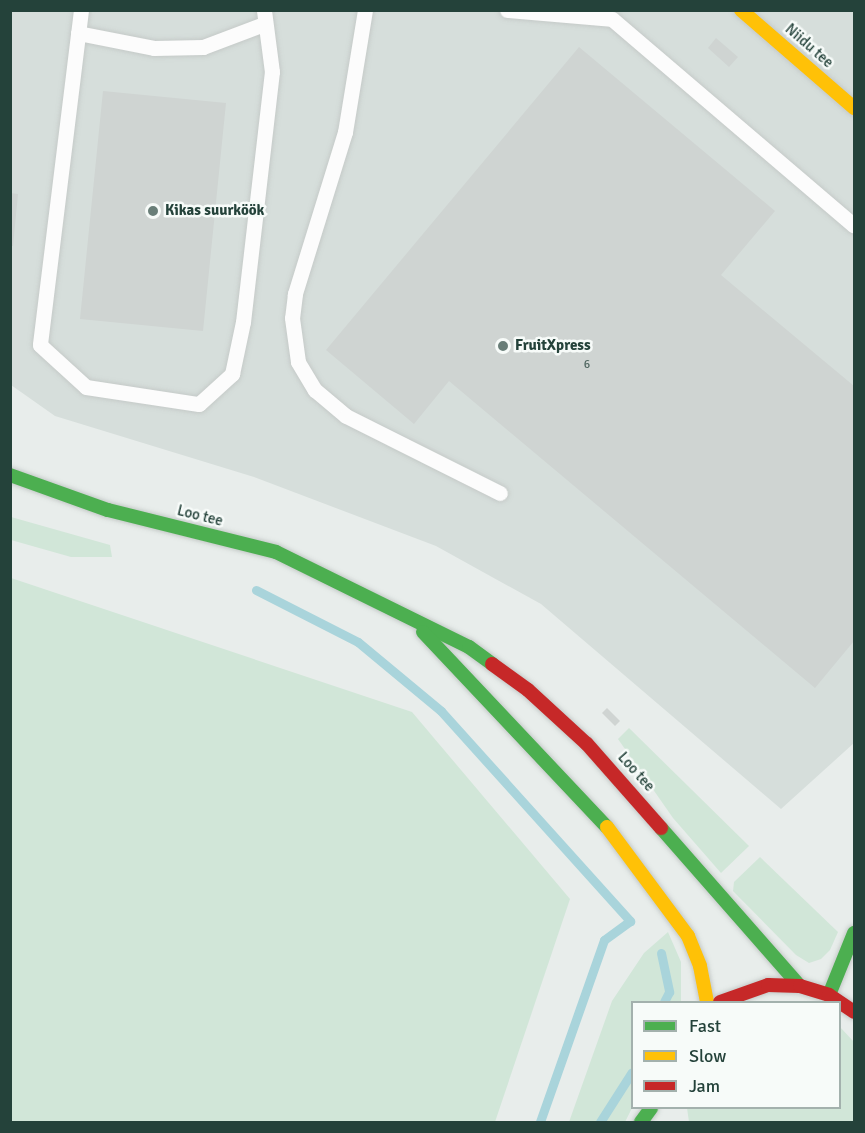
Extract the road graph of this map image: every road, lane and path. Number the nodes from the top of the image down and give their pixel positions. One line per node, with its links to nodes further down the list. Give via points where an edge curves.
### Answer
1 (81, 10): 6 (lane)
2 (365, 10): 10 (lane, via 345,132 295,294 292,318 298,362 315,390 346,416)
3 (507, 10): 8 (lane, via 612,20)
4 (741, 10): 7 (street, Niidu tee)
5 (264, 17): 6 (lane, via 203,47 154,48); 6 (lane, via 272,72 243,322 232,374 199,404 86,387 40,345)
6 (78, 33)
7 (855, 108)
8 (855, 226)
9 (10, 475): 12 (street, Loo tee)
10 (500, 493)
11 (32, 500): 12 (street, Loo tee)
12 (108, 510): 13 (street, Loo tee, via 276,552)
13 (412, 620): 15 (street, Loo tee, via 469,647 528,690 587,744); 17 (street, Loo tee, via 602,821 688,936 700,966)
14 (855, 933): 16 (street)
15 (800, 986): 16 (street); 18 (street, via 768,985)
16 (829, 995): 19 (street)
17 (707, 1001)
18 (722, 1001)
19 (838, 1001)
20 (841, 1003): 21 (street)
21 (855, 1012)
22 (650, 1109): 23 (street)
23 (641, 1122)

